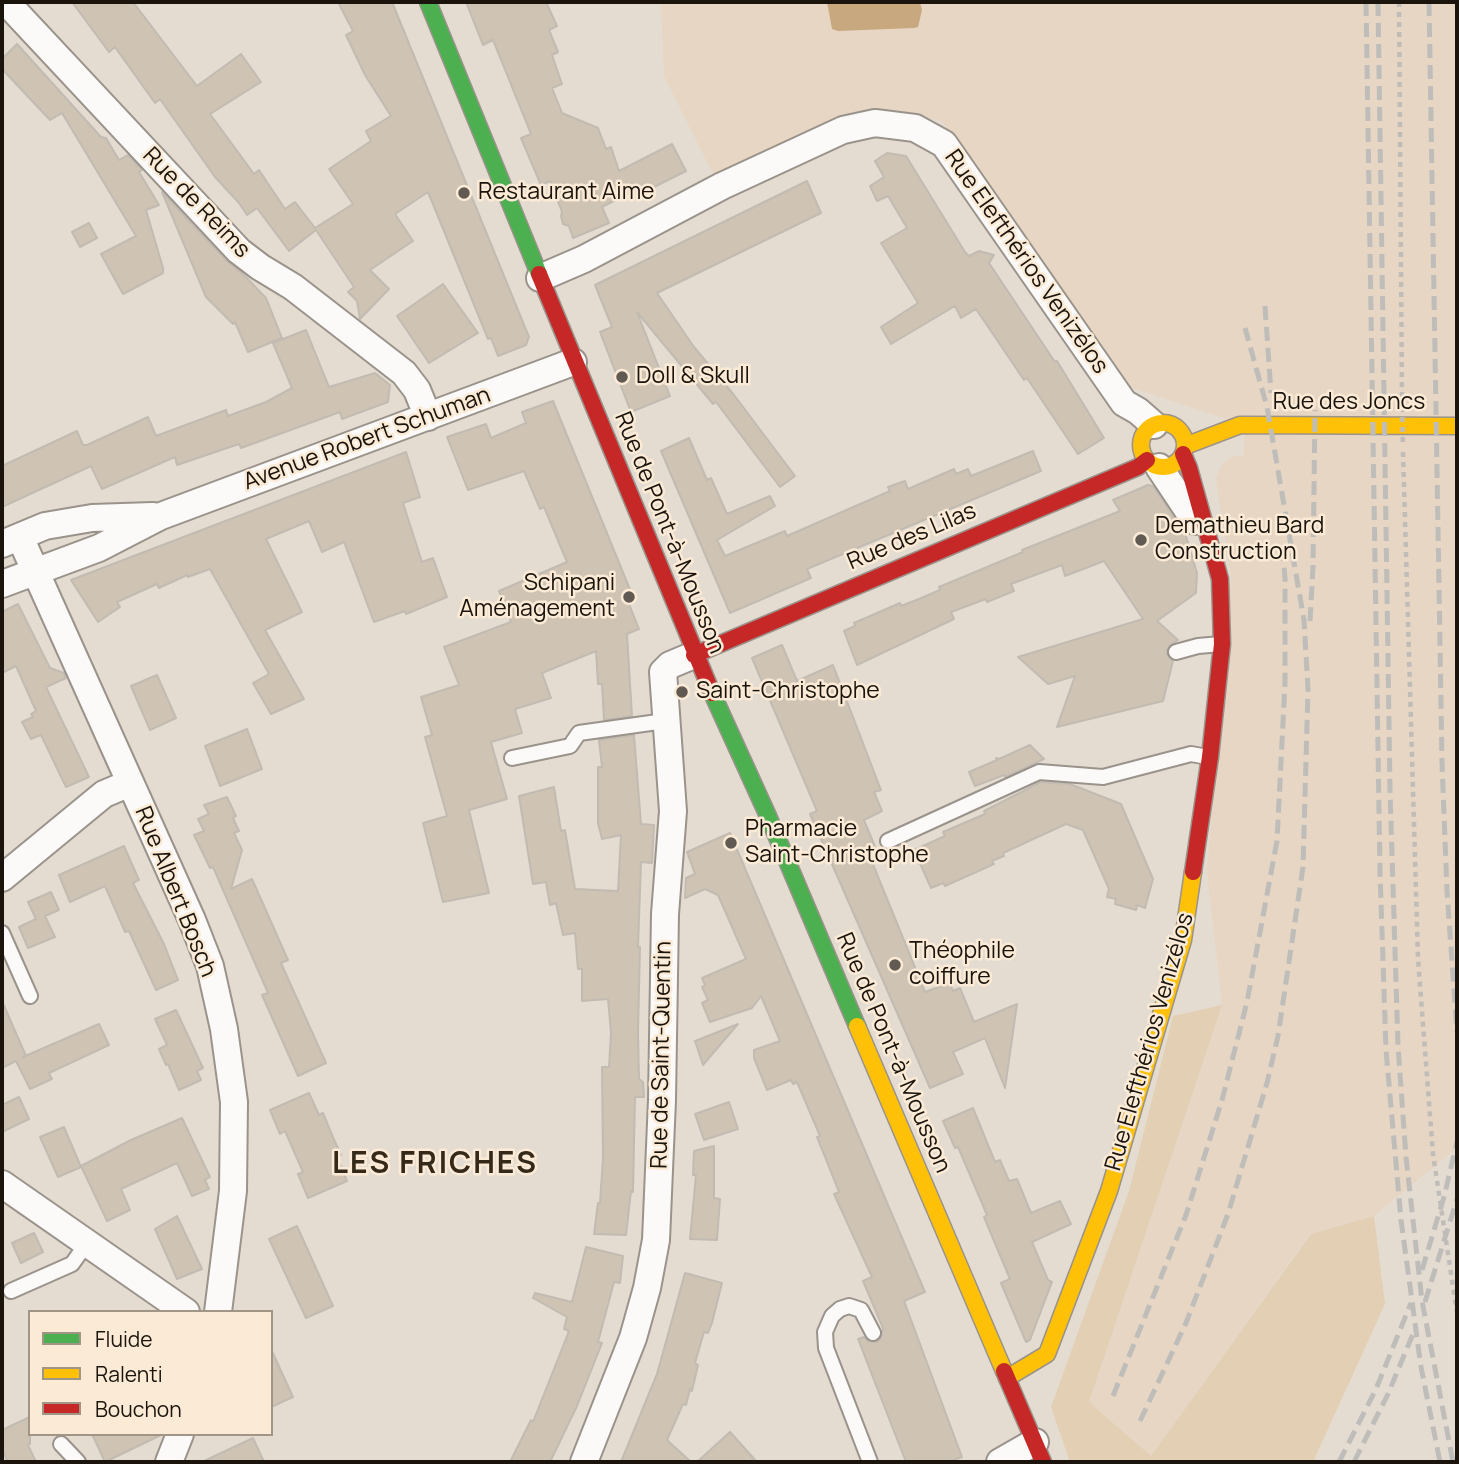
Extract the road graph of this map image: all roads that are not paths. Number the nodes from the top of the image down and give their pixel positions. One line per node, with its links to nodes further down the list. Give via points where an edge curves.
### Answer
1 (6, 2): 5 (street, Rue de Reims, via 239,251 404,373)
2 (428, 2): 3 (street, Rue de Pont-à-Mousson)
3 (540, 278): 4 (street, Rue de Pont-à-Mousson); 8 (street, Rue Elefthérios Venizélos, via 843,130 875,123 915,128 944,144 1124,403)
4 (573, 362): 5 (street, Avenue Robert Schuman); 18 (street, Rue de Pont-à-Mousson)
5 (428, 417): 11 (street, Avenue Robert Schuman)
6 (1240, 425): 7 (street, Rue des Joncs); 8 (street, Rue des Joncs, via 1225,419); 9 (street, Rue des Joncs)
7 (1457, 426)
8 (1165, 427): 9 (street, via 1185,439); 10 (street, via 1148,429 1142,441 1143,454)
9 (1184, 450): 10 (street, via 1173,465); 13 (street, Rue Elefthérios Venizélos)
10 (1153, 463): 13 (street, Rue Elefthérios Venizélos); 18 (street, Rue des Lilas)
11 (161, 516): 12 (street, Avenue Robert Schuman, via 92,518 45,526); 14 (street, Avenue Robert Schuman, via 99,548)
12 (11, 541): 14 (street, Rue Albert Bosch)
13 (1213, 549): 16 (street, Rue Elefthérios Venizélos, via 1220,579)
14 (34, 570): 15 (street, Avenue Robert Schuman); 22 (street, Rue Albert Bosch)
15 (2, 584)
16 (1222, 644): 17 (lane); 20 (street, Rue Elefthérios Venizélos)
17 (1176, 652)
18 (694, 655): 19 (street, Rue de Saint-Quentin, via 663,672); 33 (street, Rue de Pont-à-Mousson, via 772,825)
19 (665, 721): 21 (lane, via 579,733 570,746); 39 (street, Rue de Saint-Quentin, via 673,811 665,914 656,1241 633,1338)
20 (1210, 757): 23 (lane, via 1191,754 1103,778 1039,772); 33 (street, Rue Elefthérios Venizélos, via 1183,940 1108,1191 1047,1354)
21 (512, 758)
22 (130, 783): 24 (street, via 104,794); 31 (street, Rue Albert Bosch, via 210,966 224,1029 234,1102 233,1191)
23 (888, 841)
24 (2, 878)
25 (2, 933): 26 (lane)
26 (30, 996)
27 (2, 1184): 28 (street)
28 (87, 1243): 29 (lane, via 72,1264); 30 (street)
29 (11, 1291)
30 (183, 1310)
31 (218, 1310)
32 (873, 1333): 40 (lane, via 861,1310 849,1306 832,1316 825,1332 826,1348)
33 (1007, 1378): 36 (street, Rue de Pont-à-Mousson)
34 (179, 1436): 38 (street)
35 (61, 1444): 37 (lane)
36 (1039, 1452): 41 (street)
37 (78, 1462)
38 (169, 1462)
39 (584, 1462)
40 (870, 1462)
41 (1000, 1462)

